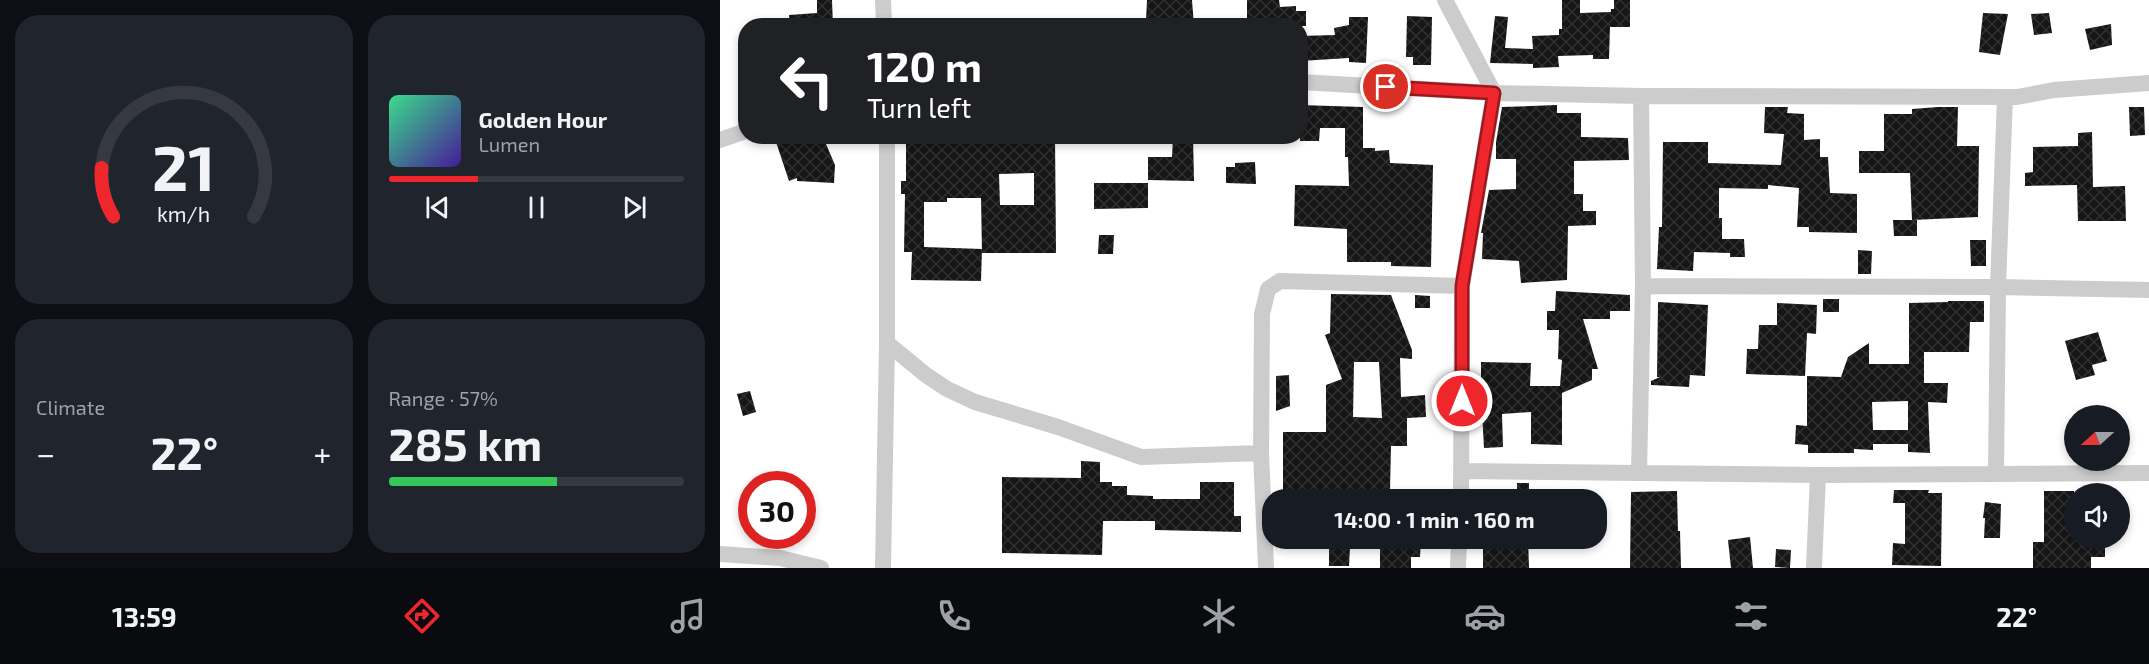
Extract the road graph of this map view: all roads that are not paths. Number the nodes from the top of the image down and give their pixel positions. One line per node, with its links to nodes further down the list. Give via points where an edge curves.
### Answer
1 (883, 0): 3 (street)
2 (1445, 0): 6 (street)
3 (884, 18)
4 (1308, 82): 6 (street)
5 (2149, 83): 8 (street)
6 (1494, 93): 7 (street); 12 (street)
7 (1641, 96): 8 (street); 13 (street)
8 (2005, 97): 14 (street)
9 (738, 134): 10 (street)
10 (720, 140)
11 (887, 144): 16 (street)
12 (1462, 286): 17 (street, via 1280,281 1268,289 1262,314); 18 (street)
13 (1643, 286): 14 (street); 20 (street)
14 (1998, 287): 15 (street); 21 (street)
15 (2149, 290)
16 (887, 343): 17 (street, via 926,375 975,402 1141,457); 27 (street)
17 (1261, 453): 28 (street)
18 (1462, 471): 20 (street); 23 (street)
19 (2149, 472): 21 (street)
20 (1639, 473): 22 (street)
21 (1996, 474): 22 (street)
22 (1818, 475): 30 (street)
23 (1461, 489)
24 (1459, 549): 29 (street)
25 (720, 554): 26 (street, via 780,558)
26 (821, 568)
27 (883, 568)
28 (1266, 568)
29 (1458, 568)
30 (1814, 568)

